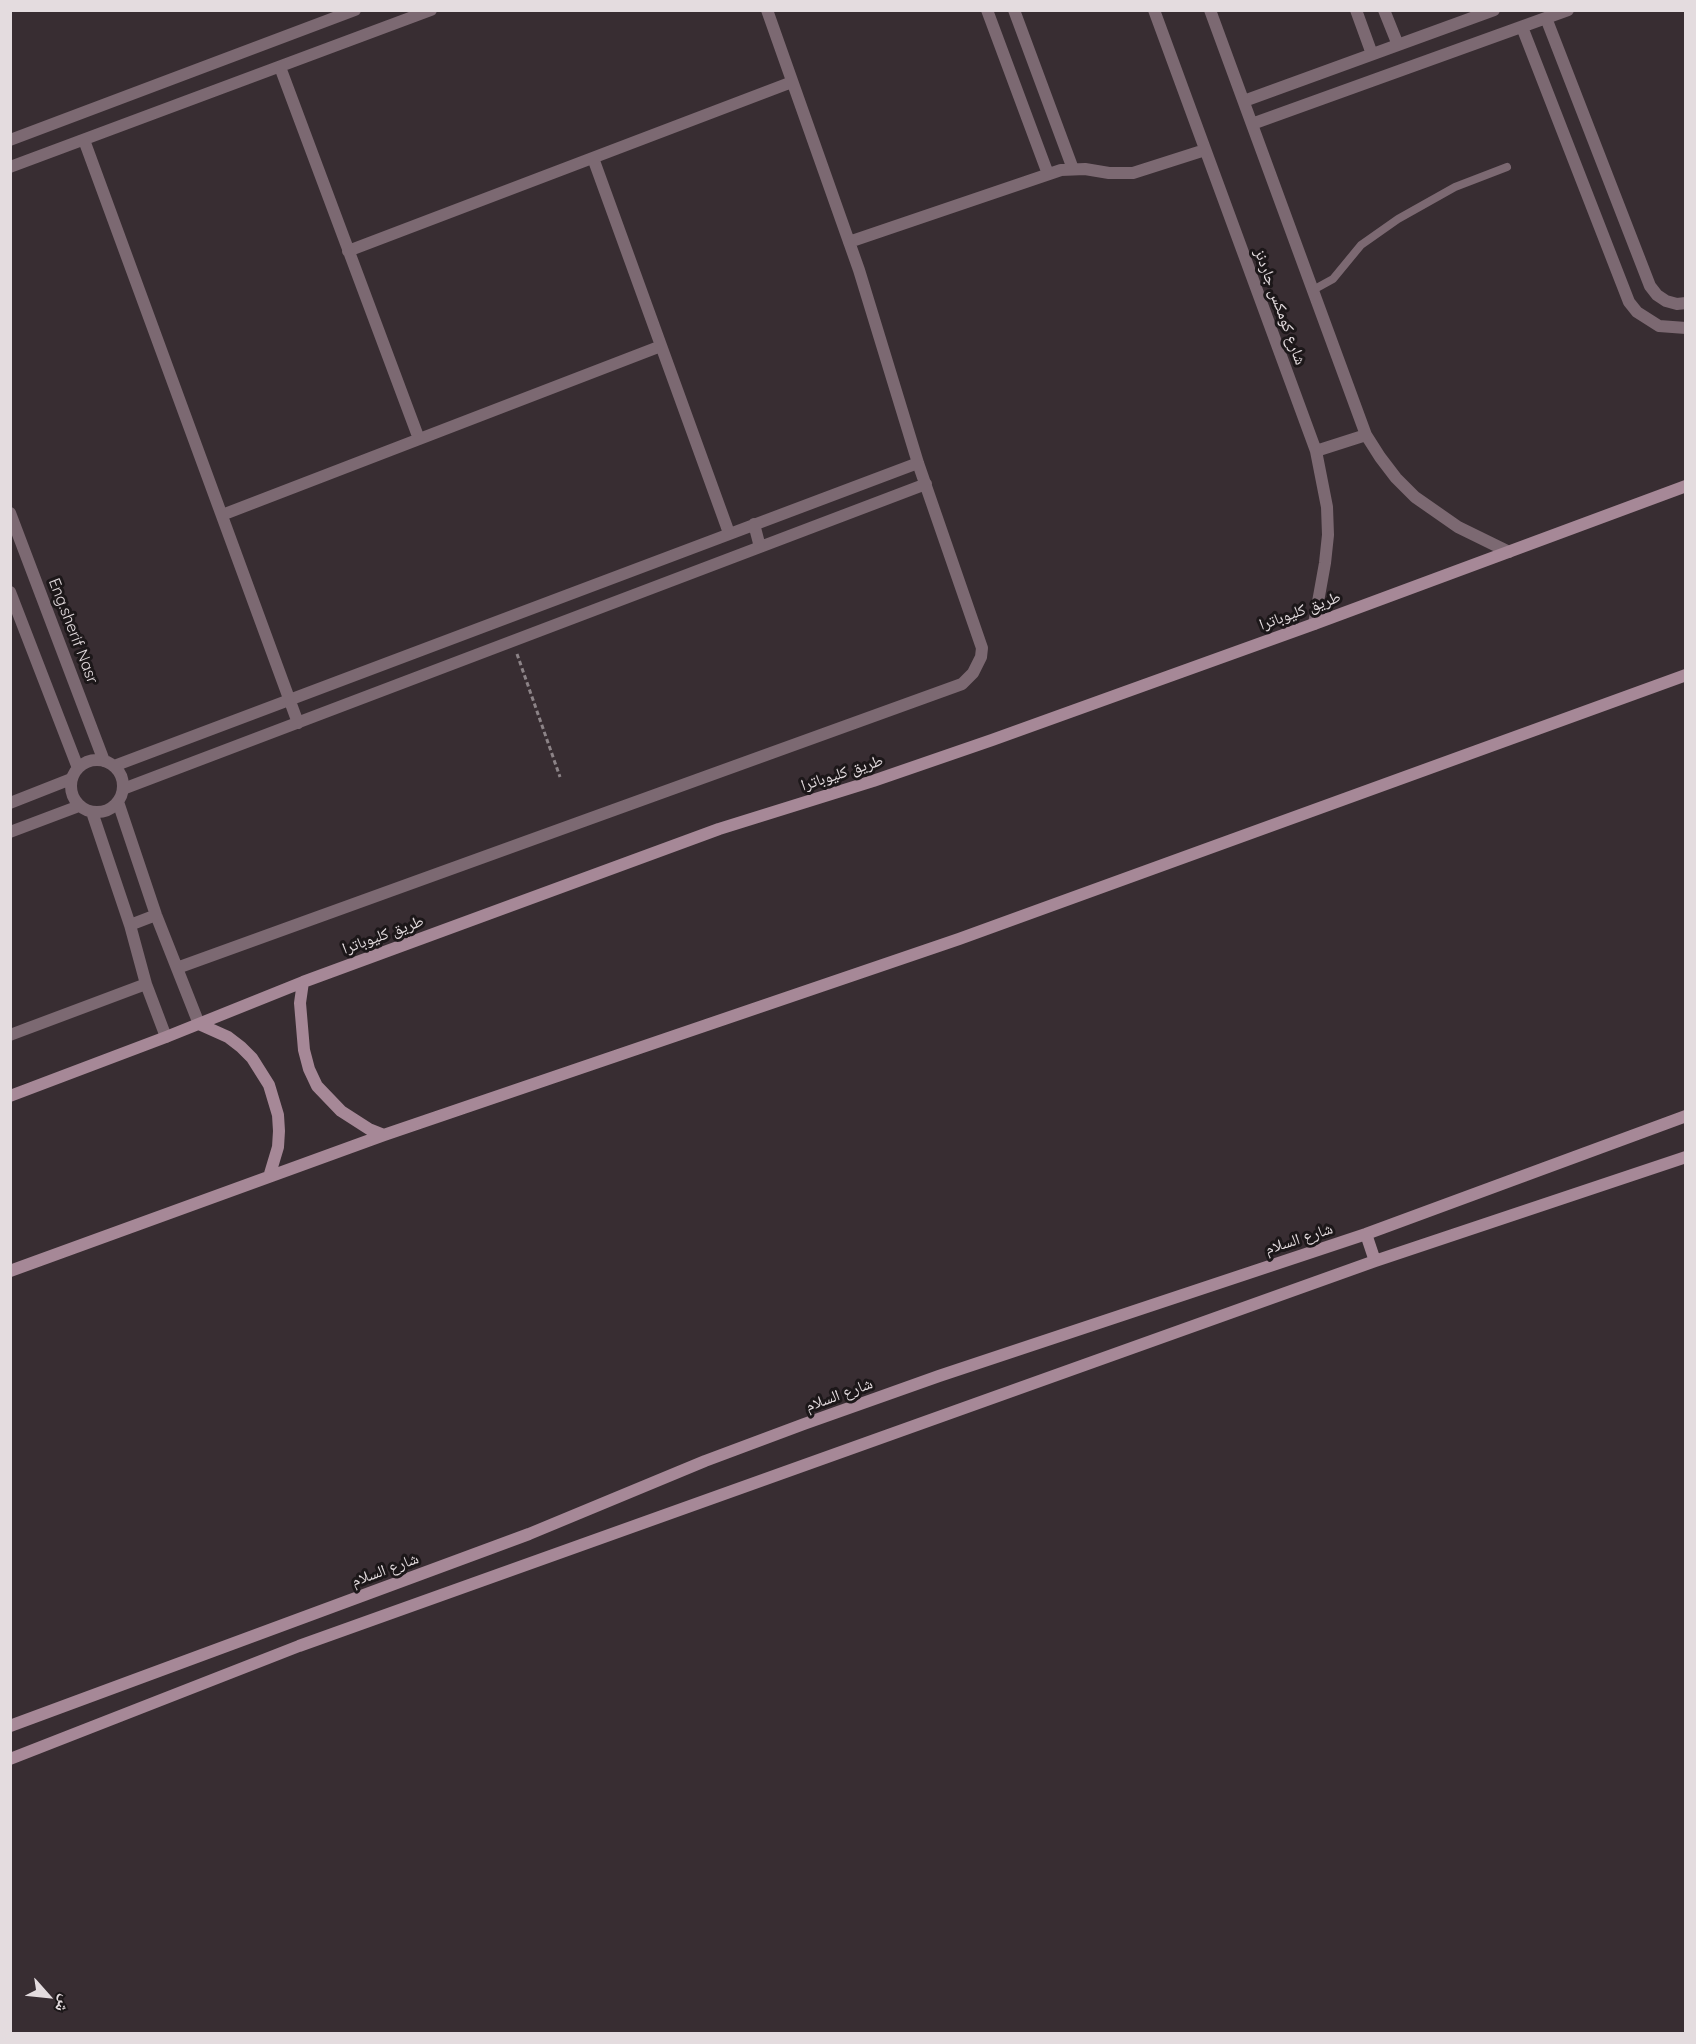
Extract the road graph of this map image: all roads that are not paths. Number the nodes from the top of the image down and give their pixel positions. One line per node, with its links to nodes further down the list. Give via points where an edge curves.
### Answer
1 (355, 10): 20 (street)
2 (430, 10): 16 (street)
3 (767, 10): 17 (street)
4 (987, 10): 27 (street)
5 (1014, 10): 26 (street)
6 (1154, 10): 22 (street, شارع كومكس جاردنز)
7 (1210, 10): 18 (street)
8 (1356, 10): 15 (street)
9 (1384, 10): 14 (street)
10 (1494, 10): 14 (street)
11 (1568, 10): 12 (street)
12 (1545, 18): 13 (street); 31 (street, via 1650,286 1666,301)
13 (1522, 27): 19 (street); 32 (street, via 1629,302 1659,326)
14 (1398, 45): 15 (street)
15 (1372, 54): 18 (street)
16 (280, 67): 21 (street); 29 (street)
17 (792, 82): 23 (street); 28 (street)
18 (1244, 101): 19 (street)
19 (1252, 124): 30 (street)
20 (10, 140)
21 (84, 140): 25 (street); 41 (street)
22 (1205, 150): 26 (street, via 1133,173); 36 (street, شارع كومكس جاردنز)
23 (592, 158): 29 (street); 33 (street)
24 (1507, 166): 30 (lane, via 1455,187 1398,219 1361,245 1333,279)
25 (10, 167)
26 (1073, 169): 27 (street)
27 (1048, 174): 28 (street)
28 (849, 242): 37 (street)
29 (348, 251): 35 (street)
30 (1313, 290): 34 (street)
31 (1686, 303)
32 (1686, 328)
33 (661, 346): 35 (street); 43 (street)
34 (1366, 435): 36 (street); 45 (street, via 1414,497 1458,527)
35 (419, 439): 41 (street)
36 (1316, 452): 47 (street, شارع كومكس جاردنز, via 1327,507 1328,535)
37 (918, 463): 38 (street); 42 (street)
38 (926, 484): 44 (street); 62 (street, via 982,648 977,667 962,684)
39 (1686, 486): 45 (main road, طريق كليوباترا)
40 (10, 513): 51 (street, Eng.sherif Nasr)
41 (222, 515): 49 (street)
42 (754, 524): 43 (street); 44 (street)
43 (729, 533): 49 (street)
44 (760, 547): 50 (street)
45 (1509, 552): 47 (main road, طريق كليوباترا)
46 (11, 597): 52 (street)
47 (1314, 624): 63 (main road, طريق كليوباترا, via 873,781 719,829)
48 (1686, 675): 70 (main road, via 969,935)
49 (290, 701): 50 (street); 51 (street)
50 (298, 723): 54 (street)
51 (109, 763): 52 (street, via 93,760); 54 (street, via 121,774)
52 (78, 768): 53 (street)
53 (71, 780): 56 (street); 57 (street, via 72,797)
54 (123, 789): 55 (street)
55 (118, 802): 58 (street, via 106,811); 60 (street)
56 (10, 803)
57 (79, 806): 58 (street); 59 (street)
58 (92, 812): 61 (street)
59 (10, 832)
60 (156, 915): 61 (street); 62 (street)
61 (130, 925): 64 (street)
62 (177, 968): 65 (street)
63 (303, 982): 65 (main road, طريق كليوباترا); 70 (main road, via 300,1003 304,1050 317,1086 341,1111)
64 (146, 984): 66 (street); 67 (street)
65 (199, 1024): 67 (main road, طريق كليوباترا); 72 (main road, via 241,1047 269,1085 279,1131)
66 (10, 1035)
67 (166, 1038): 68 (main road, طريق كليوباترا)
68 (10, 1096)
69 (1686, 1116): 73 (main road, شارع السلام)
70 (384, 1135): 72 (main road)
71 (1686, 1157): 74 (main road)
72 (269, 1177): 75 (main road)
73 (1366, 1234): 74 (main road); 76 (main road, شارع السلام, via 804,1424 529,1534)
74 (1375, 1261): 77 (main road, via 299,1646)
75 (10, 1271)
76 (10, 1726)
77 (10, 1759)

